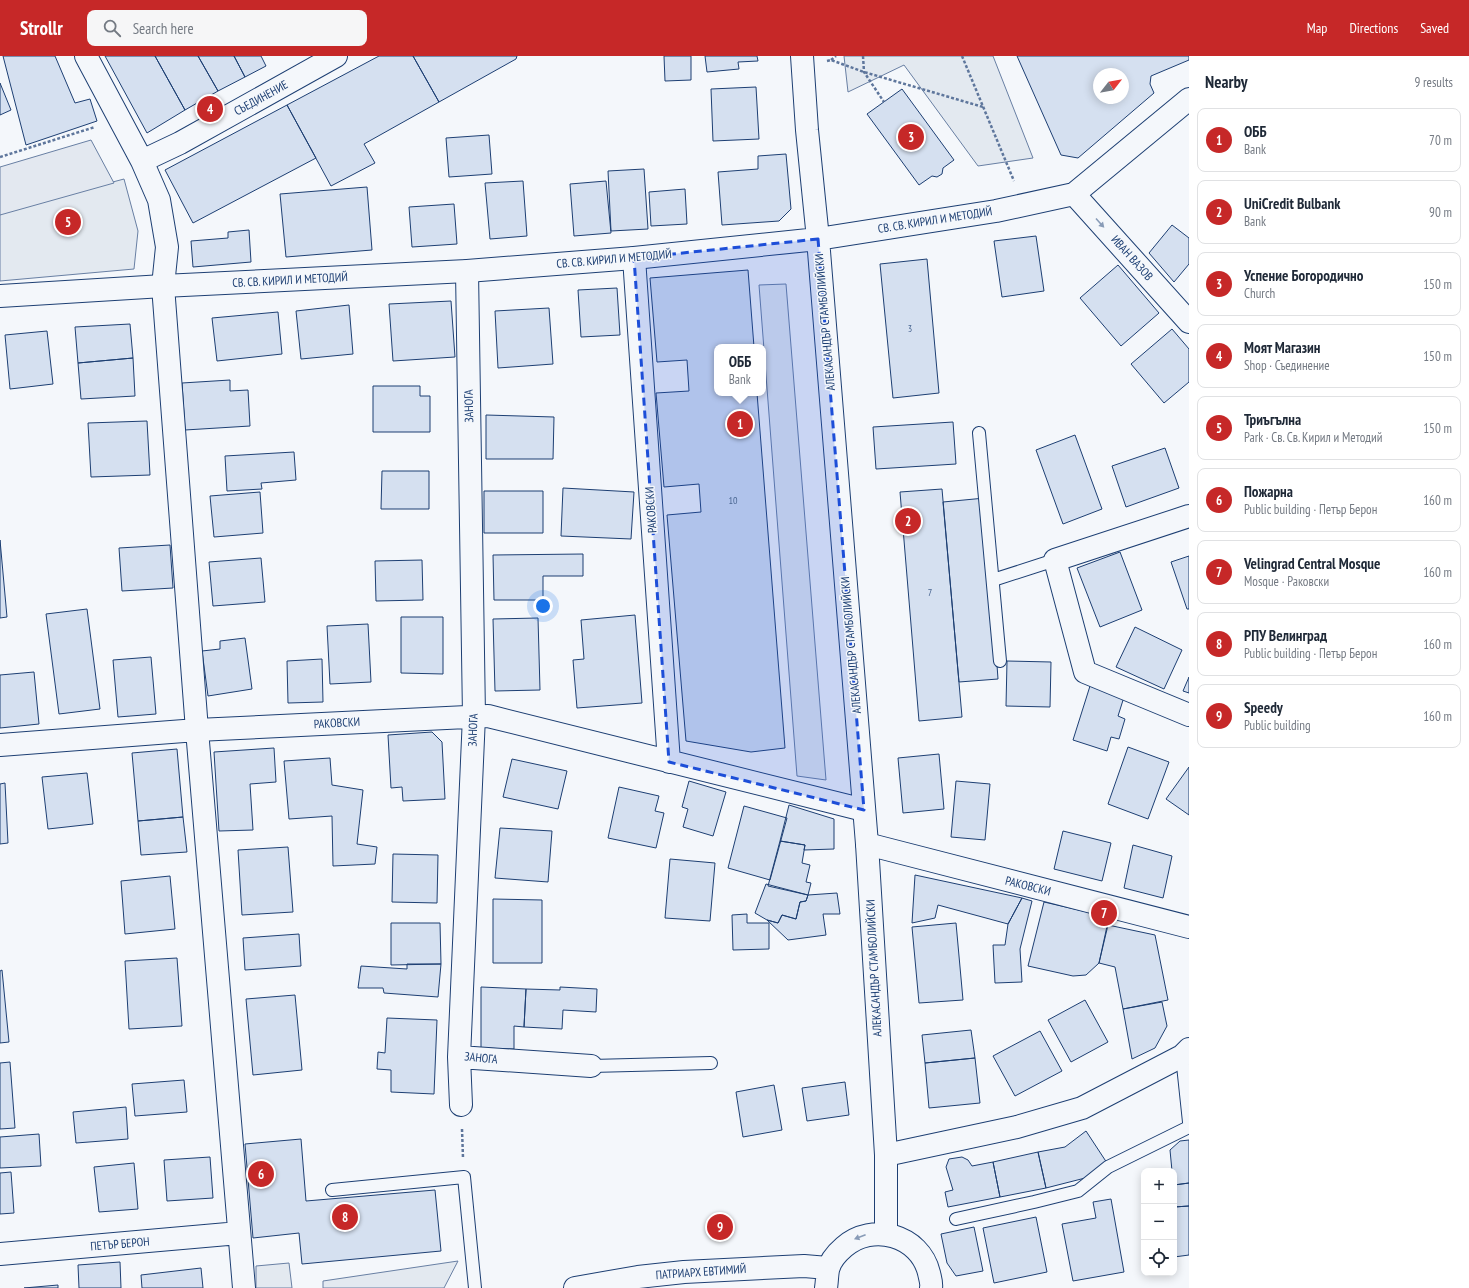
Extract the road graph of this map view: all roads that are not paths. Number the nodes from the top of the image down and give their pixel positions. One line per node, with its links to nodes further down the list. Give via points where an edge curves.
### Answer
1 (86, 56): 5 (street)
2 (336, 56): 5 (street, СЪЕДИНЕНИЕ, via 180,143)
3 (803, 61): 7 (street, АЛЕКАСАНДЪР СТАМБОЛИЙСКИ)
4 (1189, 99): 6 (street, СВ. СВ. КИРИЛ И МЕТОДИЙ)
5 (142, 160): 10 (street, via 158,200 168,247)
6 (1074, 194): 7 (street, СВ. СВ. КИРИЛ И МЕТОДИЙ, via 996,211); 12 (street, ИВАН ВАЗОВ, one-way to 12)
7 (818, 239): 8 (street, СВ. СВ. КИРИЛ И МЕТОДИЙ); 23 (street, АЛЕКАСАНДЪР СТАМБОЛИЙСКИ)
8 (634, 258): 9 (street, СВ. СВ. КИРИЛ И МЕТОДИЙ); 22 (street, РАКОВСКИ)
9 (467, 271): 10 (street, СВ. СВ. КИРИЛ И МЕТОДИЙ); 19 (street, ЗАНОГА)
10 (162, 286): 11 (street, СВ. СВ. КИРИЛ И МЕТОДИЙ); 20 (street)
11 (0, 296)
12 (1189, 322)
13 (979, 433): 16 (lane)
14 (1189, 516): 15 (street)
15 (1055, 560): 16 (lane); 18 (street, via 1085,672)
16 (993, 580): 17 (lane)
17 (1000, 661)
18 (1189, 715)
19 (474, 716): 20 (street, РАКОВСКИ); 22 (street, РАКОВСКИ, via 488,716); 27 (street, ЗАНОГА)
20 (197, 730): 21 (street, РАКОВСКИ); 36 (street)
21 (0, 745)
22 (668, 762): 23 (street, РАКОВСКИ)
23 (864, 810): 24 (street, АЛЕКАСАНДЪР СТАМБОЛИЙСКИ)
24 (867, 844): 25 (street, РАКОВСКИ); 33 (street, АЛЕКАСАНДЪР СТАМБОЛИЙСКИ)
25 (1189, 927)
26 (1185, 1053): 31 (lane); 33 (street, via 1082,1108 1016,1128)
27 (459, 1057): 29 (street, ЗАНОГА); 30 (street)
28 (711, 1063): 29 (lane)
29 (591, 1066)
30 (461, 1105)
31 (1189, 1122)
32 (1189, 1127): 35 (lane, via 1108,1167 1078,1191)
33 (886, 1155): 37 (street, АЛЕКАСАНДЪР СТАМБОЛИЙСКИ)
34 (332, 1190): 41 (lane, via 464,1178)
35 (956, 1218)
36 (239, 1233): 38 (street, ПЕТЪР БЕРОН); 40 (street)
37 (886, 1234): 39 (street, one-way to 39, via 867,1234 851,1241 837,1253); 43 (street, via 903,1239 918,1250 927,1266)
38 (0, 1254)
39 (827, 1278): 42 (street, ПАТРИАРХ ЕВТИМИЙ, via 804,1266 684,1272)
40 (244, 1288)
41 (475, 1288)
42 (575, 1288)
43 (931, 1288)

